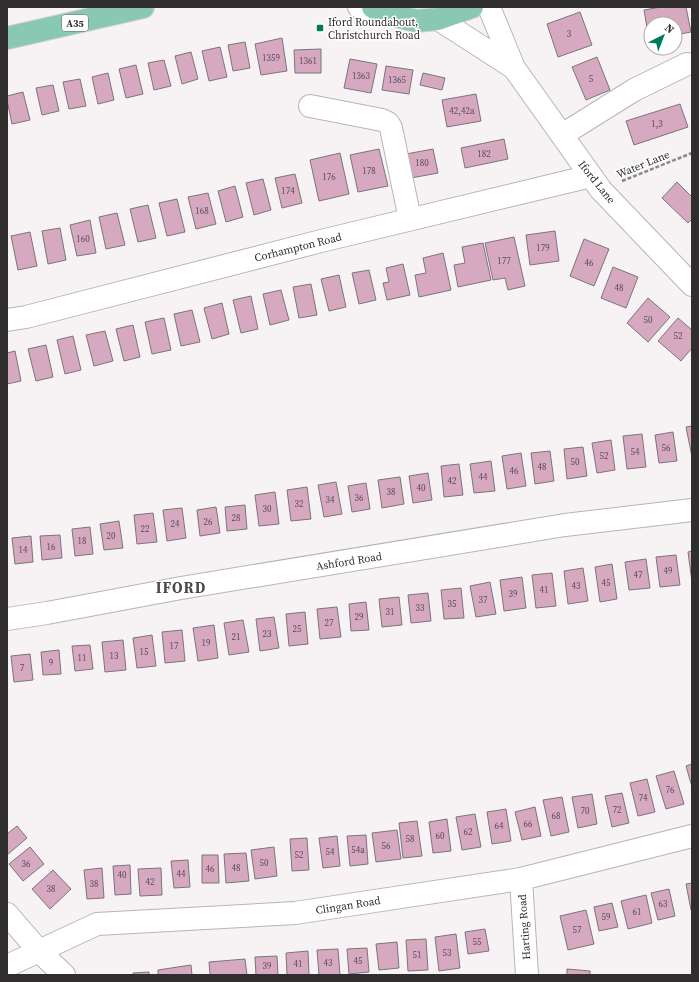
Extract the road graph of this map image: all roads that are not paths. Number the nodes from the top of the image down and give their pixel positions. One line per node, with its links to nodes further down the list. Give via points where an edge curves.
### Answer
1 (143, 7): 5 (main road, A35)
2 (472, 7): 6 (main road)
3 (489, 7): 9 (street, Iford Lane)
4 (370, 8): 6 (main road, via 416,21)
5 (104, 12): 7 (main road, A35)
6 (438, 19): 9 (street, Iford Lane)
7 (7, 38)
8 (687, 64): 11 (street, via 634,90)
9 (514, 68): 11 (street, Iford Lane)
10 (310, 106): 13 (street, via 388,123)
11 (562, 135): 12 (street, Iford Lane)
12 (596, 183): 13 (street, Corhampton Road); 14 (street, Iford Lane)
13 (410, 219): 15 (street, Corhampton Road)
14 (692, 285)
15 (7, 320)
16 (692, 510): 17 (street, Ashford Road, via 558,527)
17 (7, 619)
18 (692, 836): 19 (street, Clingan Road)
19 (520, 879): 21 (street, Clingan Road, via 295,913 97,924); 24 (street, Harting Road)
20 (7, 914): 21 (street)
21 (39, 951): 22 (street, Clingan Road); 23 (street)
22 (7, 966)
23 (64, 975)
24 (527, 975)

